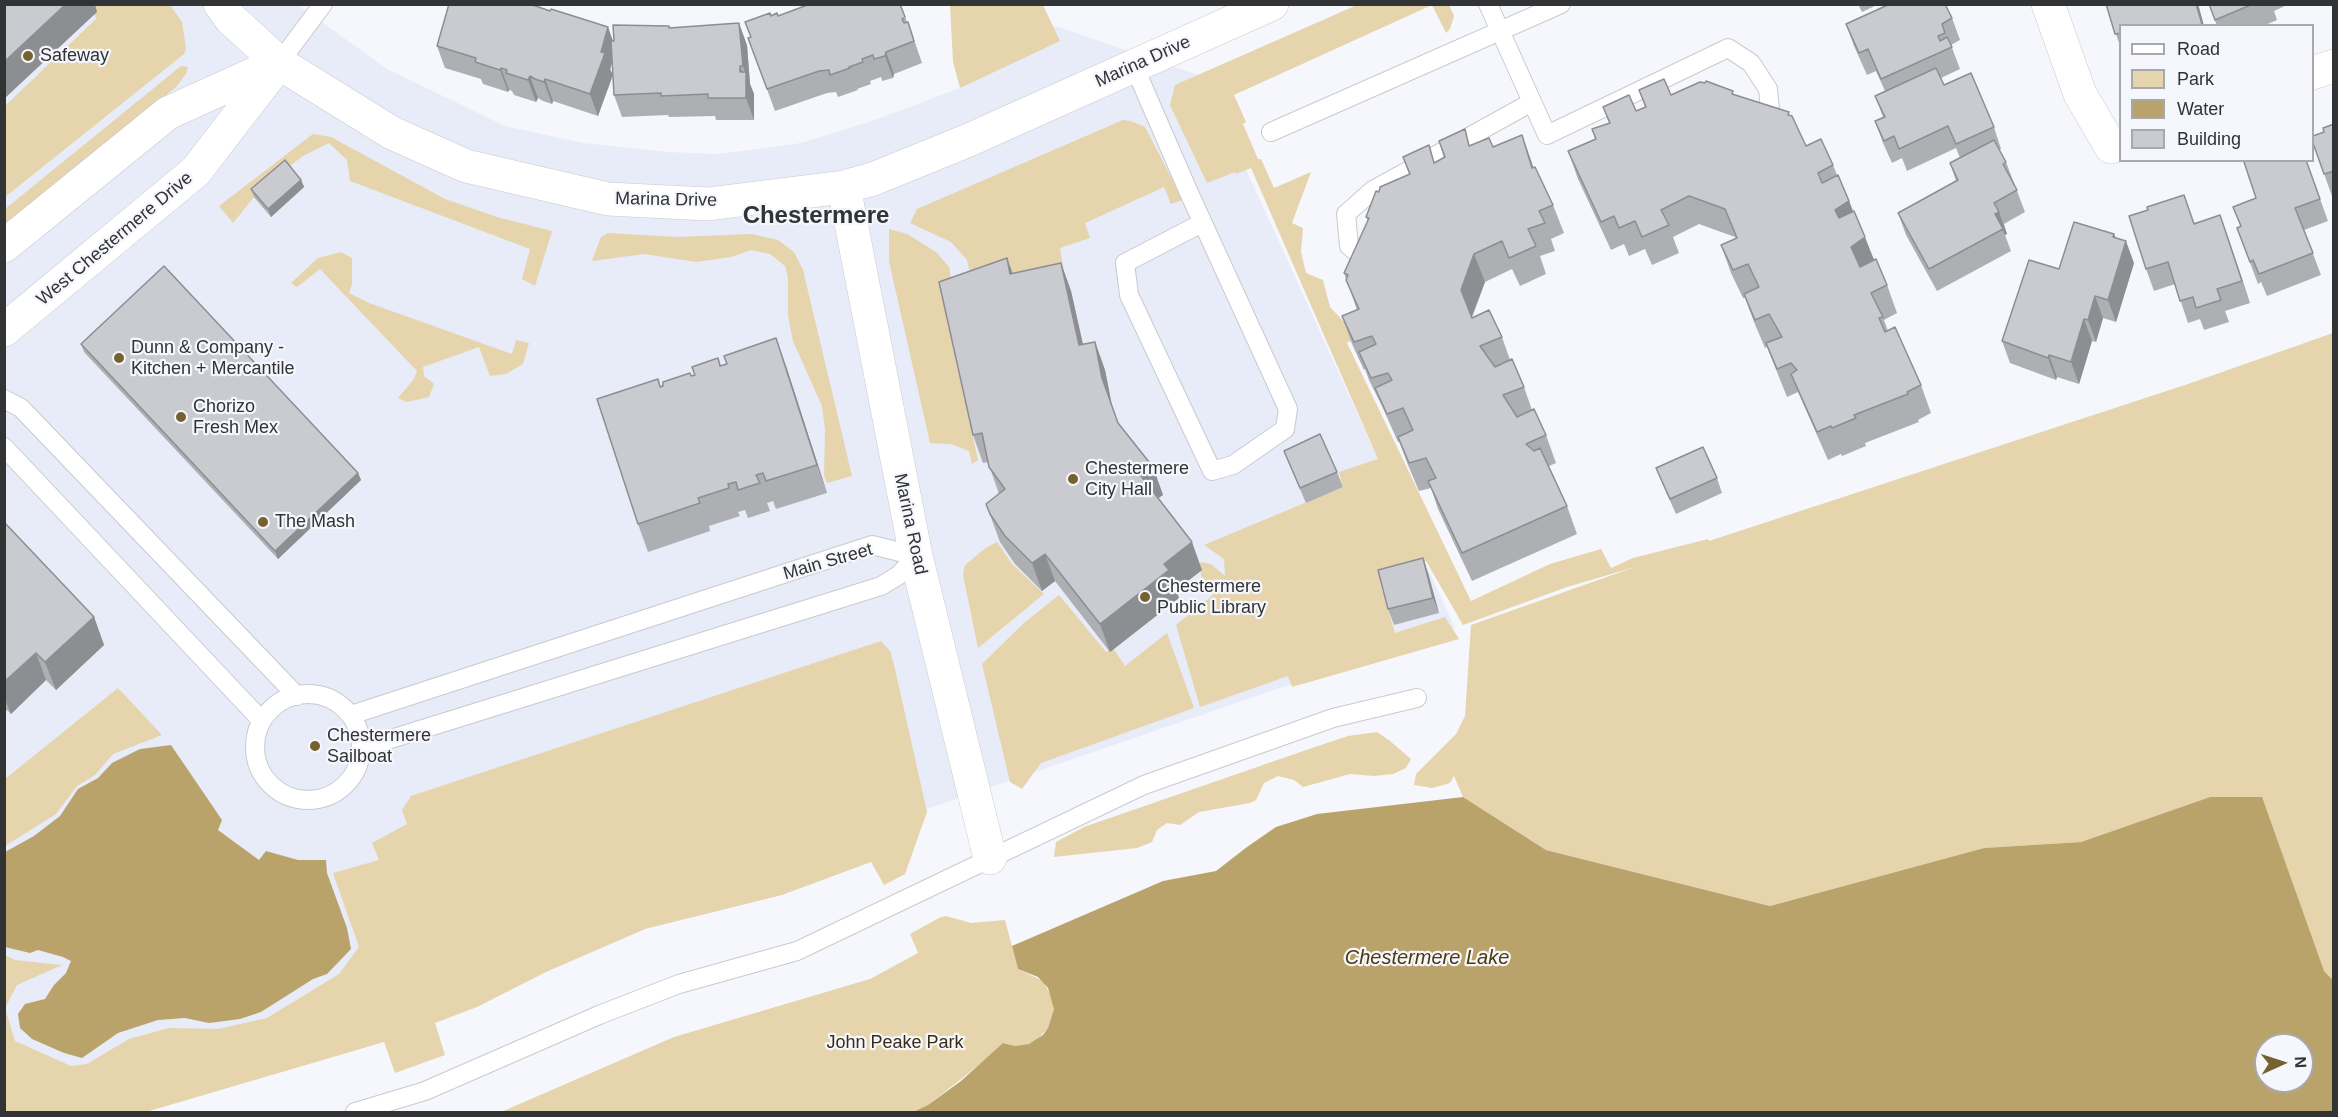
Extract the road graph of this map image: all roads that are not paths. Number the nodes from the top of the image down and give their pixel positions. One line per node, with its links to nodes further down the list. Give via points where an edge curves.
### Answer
1 (220, 4): 8 (street, Marina Drive)
2 (323, 4): 8 (lane)
3 (1272, 4): 9 (street, Marina Drive)
4 (1488, 4): 7 (lane)
5 (1561, 4): 7 (lane)
6 (2048, 4): 15 (street, via 2080,94 2111,147)
7 (1500, 32): 12 (lane); 14 (lane)
8 (279, 63): 16 (street, Marina Drive, via 392,133 466,166 608,199 708,204); 18 (street, via 168,113); 20 (street, West Chestermere Drive, via 196,171)
9 (1134, 66): 16 (street, Marina Drive, via 969,140); 17 (lane)
10 (2334, 66): 11 (street)
11 (2314, 73)
12 (1532, 102): 13 (lane, via 1546,135 1728,48 1751,63 1768,89); 19 (lane, via 1373,190 1346,214 1349,246)
13 (1771, 120)
14 (1271, 132)
15 (2119, 145)
16 (844, 187): 23 (street, Marina Road)
17 (1202, 224): 17 (lane, via 1288,409 1285,429 1233,465 1212,471 1129,295 1125,263)
18 (4, 246)
19 (1363, 258)
20 (4, 330)
21 (4, 399): 24 (lane, via 21,408)
22 (4, 447): 27 (lane)
23 (916, 556): 26 (lane, Main Street, via 872,545); 28 (lane, Main Street, via 899,575 881,586); 29 (street, Marina Road)
24 (297, 696): 26 (lane, via 322,695); 27 (lane, via 272,707)
25 (1417, 698): 29 (lane, via 1333,718 1144,785)
26 (351, 715): 28 (lane)
27 (262, 721): 28 (lane, via 256,738 261,772 272,786 303,801 321,799 350,781)
28 (362, 748)
29 (990, 858): 30 (lane, via 797,951 679,984 425,1091)
30 (355, 1113)

